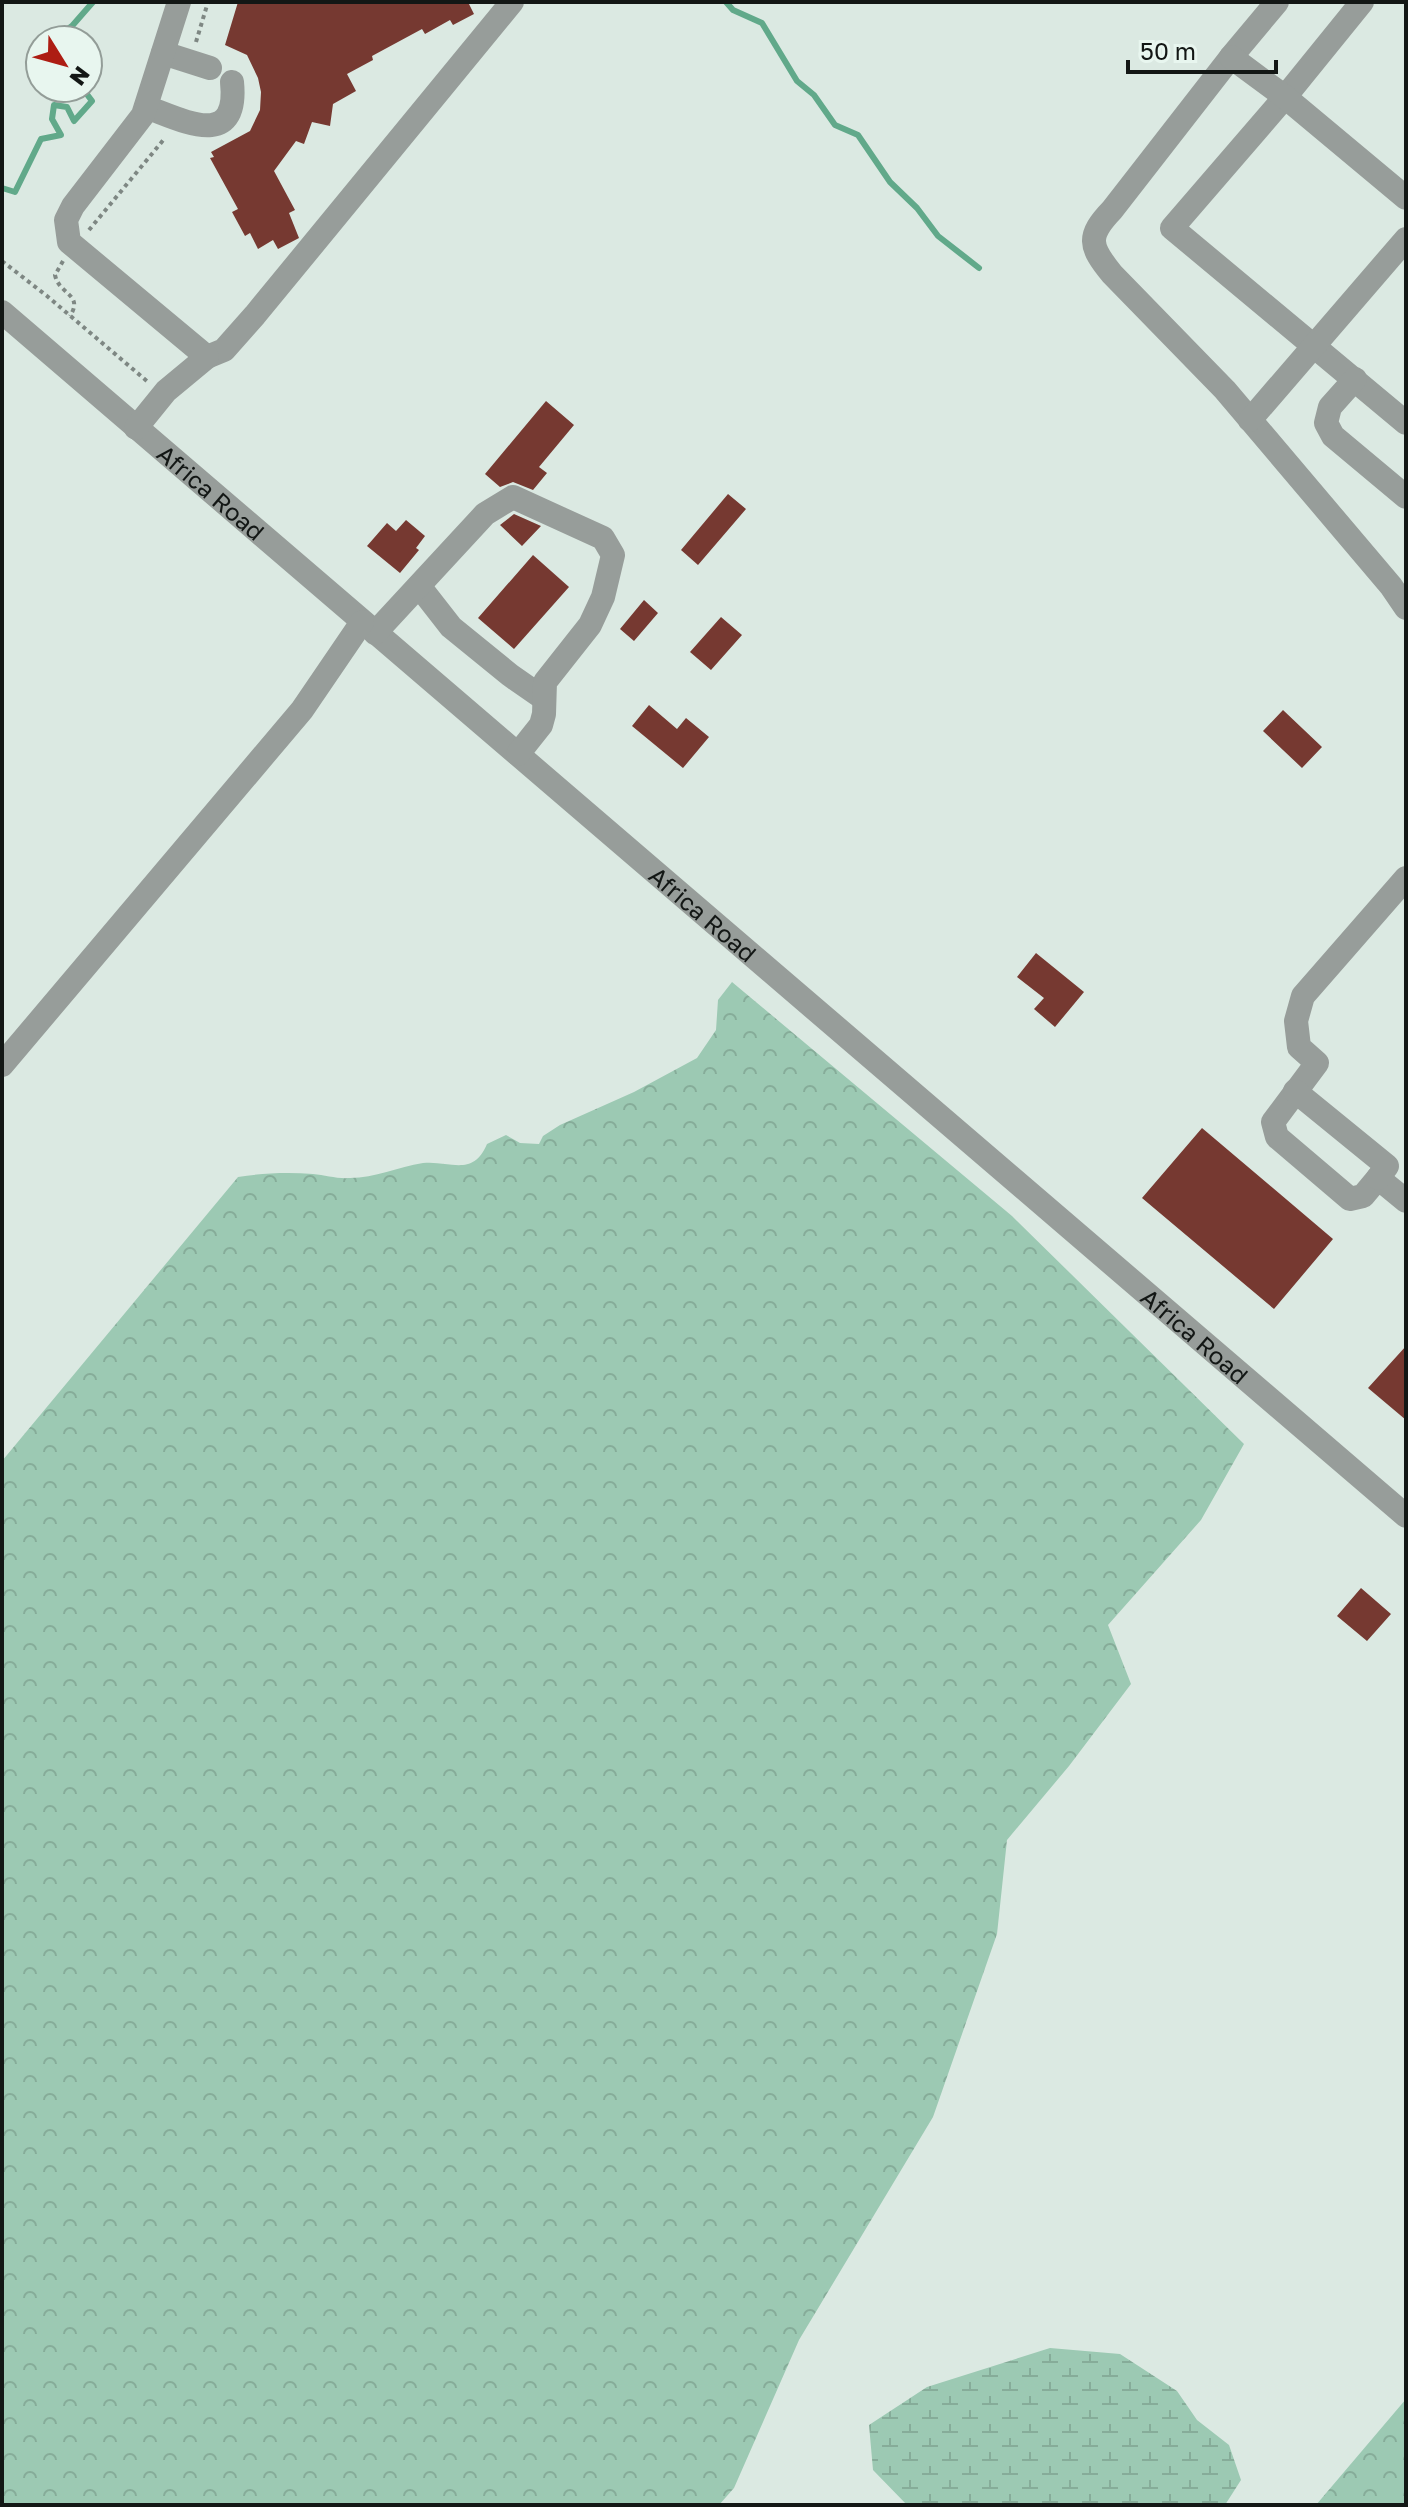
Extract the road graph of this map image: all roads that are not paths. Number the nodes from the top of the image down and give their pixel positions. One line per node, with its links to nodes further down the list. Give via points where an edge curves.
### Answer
1 (179, 2): 5 (street)
2 (512, 2): 15 (street, via 255,315 224,350)
3 (1277, 2): 6 (street)
4 (1362, 2): 9 (street)
5 (163, 53): 7 (street); 10 (street)
6 (1231, 57): 9 (street); 17 (street, via 1096,226 1093,239 1112,274)
7 (210, 68)
8 (232, 82): 10 (street, via 231,109 222,122 204,128)
9 (1285, 97): 11 (street); 14 (street, via 1172,228)
10 (146, 107): 15 (street, via 73,206 66,220 69,242)
11 (1406, 198)
12 (1406, 239): 14 (street)
13 (2, 312): 19 (street, Africa Road)
14 (1316, 346): 16 (street); 17 (street)
15 (207, 357): 19 (street, via 163,395)
16 (1355, 379): 18 (street); 20 (street, via 1330,407 1326,423 1333,436)
17 (1250, 420): 22 (street)
18 (1406, 423)
19 (136, 428): 23 (street, Africa Road)
20 (1406, 497)
21 (419, 586): 23 (street); 24 (street, via 451,627); 24 (street, via 485,514 513,497 603,538 613,555 603,597 590,625 545,682)
22 (1406, 608)
23 (368, 628): 25 (street, Africa Road); 27 (street)
24 (543, 698): 25 (street, via 541,725)
25 (518, 754): 31 (street, Africa Road)
26 (1406, 878): 28 (street, via 1303,996 1296,1021 1299,1047 1317,1063)
27 (2, 1065)
28 (1295, 1091): 29 (street, via 1387,1166); 29 (street, via 1273,1122 1277,1137 1350,1199 1363,1196)
29 (1378, 1178): 30 (street)
30 (1406, 1201)
31 (1406, 1516)

